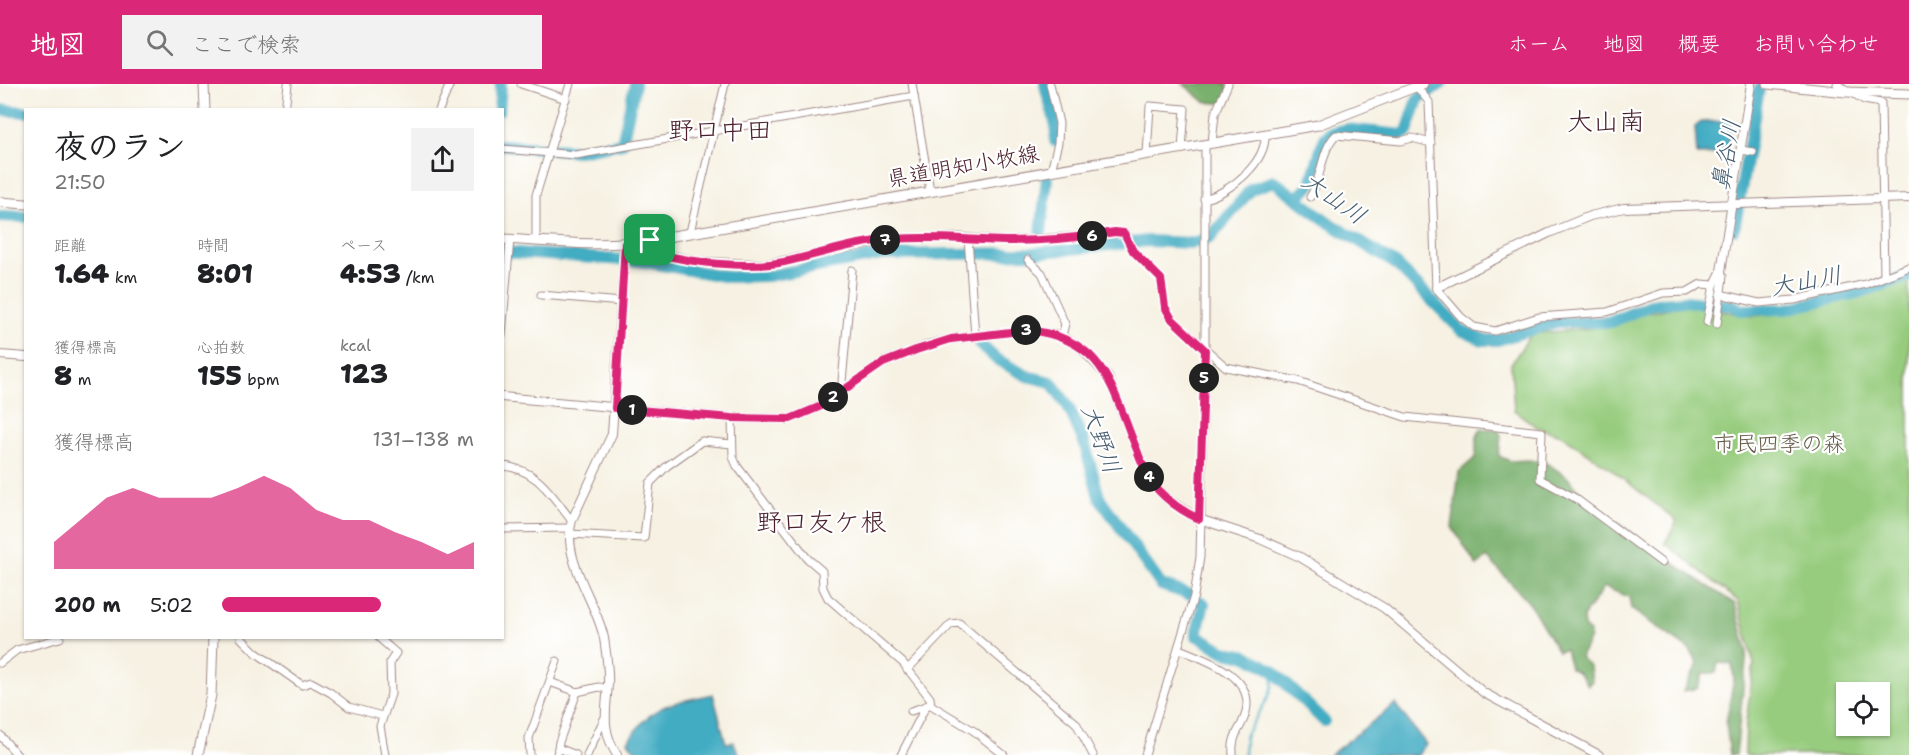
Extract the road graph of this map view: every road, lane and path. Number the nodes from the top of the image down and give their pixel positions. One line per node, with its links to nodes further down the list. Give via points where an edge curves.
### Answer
1 (204, 84): 18 (main road)
2 (288, 84): 19 (street)
3 (450, 84): 20 (street)
4 (521, 84): 17 (street)
5 (570, 84): 17 (street)
6 (725, 84): 21 (street)
7 (912, 84): 16 (street)
8 (1050, 84): 31 (street, via 1059,123)
9 (1228, 84): 24 (street, via 1215,114)
10 (1751, 84): 27 (street)
11 (1768, 84): 14 (main road)
12 (1837, 84): 14 (street)
13 (1420, 88): 22 (main road, 県道明知小牧線, via 1318,125); 23 (street, via 1429,102)
14 (1846, 92): 15 (main road); 36 (street, via 1881,103)
15 (1909, 94)
16 (914, 96): 21 (street); 32 (street)
17 (566, 99): 29 (street)
18 (205, 108)
19 (285, 108)
20 (440, 108)
21 (714, 131): 29 (street, via 576,155); 40 (street)
22 (1265, 134): 24 (main road, 県道明知小牧線); 35 (street, via 1264,150 1252,165 1229,189)
23 (1431, 143): 33 (street, via 1412,138 1401,141 1336,135 1330,140 1318,185); 52 (street)
24 (1209, 144): 25 (main road, 県道明知小牧線); 35 (street)
25 (1182, 148): 30 (main road, 県道明知小牧線); 30 (street, via 1185,109 1150,106)
26 (504, 149): 29 (street)
27 (1743, 151): 28 (street); 39 (street)
28 (1753, 152)
29 (549, 154): 44 (street, via 535,201)
30 (1147, 154): 31 (main road, 県道明知小牧線)
31 (1051, 171): 32 (main road, 県道明知小牧線)
32 (930, 191): 40 (main road, 県道明知小牧線)
33 (1310, 197)
34 (1909, 198): 36 (street)
35 (1204, 199): 62 (street)
36 (1883, 199): 39 (street); 50 (street)
37 (0, 202): 38 (main road)
38 (24, 204)
39 (1738, 204): 49 (street); 52 (street, via 1647,206 1602,212)
40 (690, 232): 42 (main road, 県道明知小牧線)
41 (507, 240): 44 (main road, 県道明知小牧線); 57 (street)
42 (650, 240): 43 (street, via 652,251 663,255 765,264 868,242 947,236); 45 (main road, 県道明知小牧線)
43 (968, 240): 60 (street); 62 (street, via 1124,233 1131,248 1161,279 1165,307 1172,319)
44 (536, 241): 45 (main road, 県道明知小牧線)
45 (625, 248): 55 (street)
46 (1028, 260): 61 (street, via 1048,284 1065,324)
47 (1909, 267): 50 (street)
48 (852, 270): 65 (street, via 842,382)
49 (1721, 271): 51 (street); 54 (street)
50 (1884, 276): 54 (street, via 1866,284 1794,300 1758,303)
51 (1714, 285): 52 (street, via 1701,284 1687,292 1663,293 1606,312 1539,317 1495,331 1474,327); 56 (street)
52 (1436, 288)
53 (541, 295): 55 (street)
54 (1720, 297): 56 (street)
55 (623, 298): 67 (street)
56 (1714, 309): 58 (street); 59 (street)
57 (504, 314)
58 (1707, 322)
59 (1717, 324)
60 (975, 336): 61 (street, via 1028,330); 65 (street, via 951,339 883,363)
61 (1062, 336): 71 (street, via 1081,348 1108,377 1143,465 1157,489)
62 (1205, 350): 71 (street); 74 (street, via 1226,367 1299,381 1392,414 1542,432 1540,479 1575,498)
63 (0, 355): 64 (street)
64 (24, 357)
65 (846, 387): 68 (street, via 802,416 772,420)
66 (504, 397): 67 (street)
67 (615, 408): 68 (street); 72 (street, via 609,442)
68 (732, 418): 69 (street)
69 (732, 444): 72 (street, via 702,441 660,472 650,483 644,538); 82 (street, via 733,457 743,476 807,558 822,571 828,598)
70 (504, 466): 72 (street, via 515,466 532,475 560,502)
71 (1199, 519): 79 (street, via 1196,588); 104 (street, via 1300,557 1384,608 1484,693)
72 (570, 528): 73 (street); 84 (street, via 576,566 603,636)
73 (504, 529)
74 (1662, 563)
75 (56, 639): 81 (street, via 17,650)
76 (213, 639): 93 (main road, via 211,695)
77 (242, 639): 88 (street, via 302,685 311,682 349,707)
78 (380, 639): 88 (street, via 396,653 390,662 392,694)
79 (1179, 649): 102 (street); 103 (street, via 1237,678 1243,688 1248,701 1246,714 1234,733)
80 (557, 661): 83 (street)
81 (0, 663)
82 (907, 670): 86 (street, via 930,698); 101 (street, via 951,624 959,623 1076,723)
83 (550, 682): 85 (street); 95 (street, via 529,738)
84 (607, 689): 85 (street); 89 (street)
85 (577, 692): 91 (street)
86 (929, 705): 87 (street); 99 (street); 100 (street, via 974,731)
87 (911, 711)
88 (382, 716): 94 (street)
89 (604, 719): 97 (street); 98 (street)
90 (0, 735): 92 (street)
91 (557, 752): 96 (street)
92 (17, 755)
93 (198, 755)
94 (385, 755)
95 (530, 755)
96 (576, 755)
97 (587, 755)
98 (617, 755)
99 (901, 755)
100 (1004, 755)
101 (1093, 755)
102 (1145, 755)
103 (1233, 755)
104 (1599, 755)

